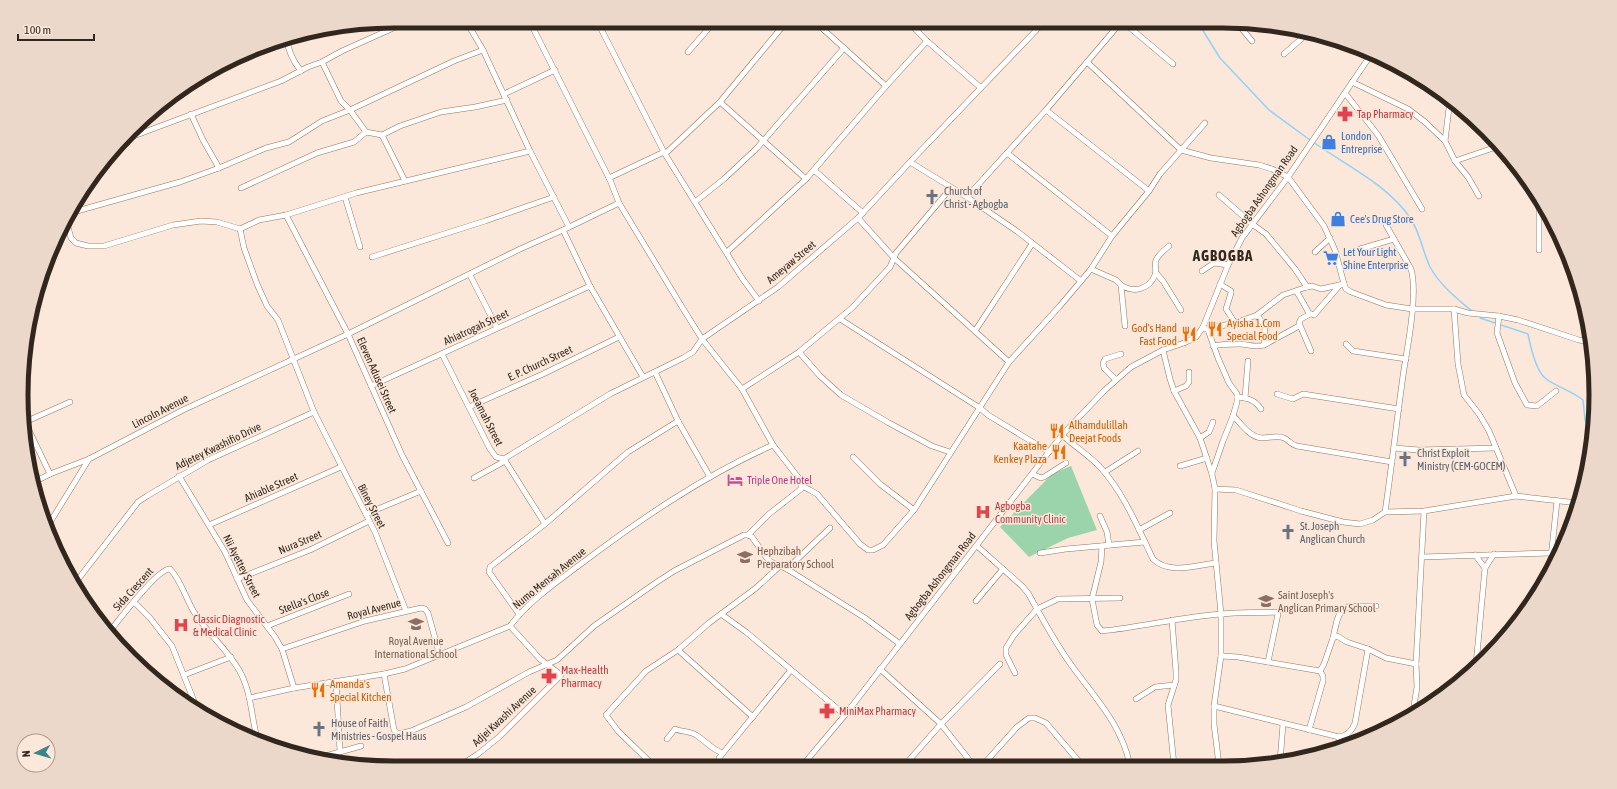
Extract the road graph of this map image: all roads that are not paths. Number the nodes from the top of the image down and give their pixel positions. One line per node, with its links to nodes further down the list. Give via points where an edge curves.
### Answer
1 (393, 28): 22 (street)
2 (470, 28): 18 (street)
3 (533, 28): 25 (street)
4 (600, 28): 47 (street)
5 (709, 28): 19 (street)
6 (781, 28): 33 (street)
7 (822, 28): 17 (street)
8 (915, 28): 14 (street)
9 (1038, 28): 29 (street, Ameyaw Street)
10 (1116, 28): 23 (street)
11 (1130, 28): 24 (street)
12 (1242, 29): 15 (street)
13 (1303, 37): 20 (street)
14 (927, 41): 28 (street); 29 (street)
15 (1252, 41)
16 (288, 44): 26 (street, via 289,53)
17 (844, 48): 28 (street); 42 (street)
18 (483, 50): 31 (street); 35 (street)
19 (688, 52)
20 (1284, 54)
21 (1368, 58): 27 (street, Agbogba Ashongman Road)
22 (322, 62): 26 (street); 35 (street, via 341,101)
23 (1087, 62): 36 (street); 45 (street)
24 (1173, 64)
25 (555, 70): 31 (street); 54 (street)
26 (301, 71): 37 (street, via 256,91)
27 (1352, 82): 30 (street, Agbogba Ashongman Road); 43 (street, via 1408,109)
28 (886, 86): 52 (street)
29 (981, 88): 50 (street, Ameyaw Street)
30 (1345, 93): 53 (street, Agbogba Ashongman Road); 67 (street, via 1378,135)
31 (504, 94): 32 (street)
32 (507, 100): 40 (street, via 441,112); 46 (street)
33 (720, 102): 42 (street); 47 (street)
34 (1449, 107): 43 (street)
35 (350, 110): 39 (street); 51 (street, via 322,121 288,142 266,148)
36 (1046, 110): 48 (street); 59 (street)
37 (191, 114): 41 (street); 51 (street)
38 (1205, 123): 45 (street)
39 (366, 132): 40 (street); 57 (street, via 354,142 317,154)
40 (382, 135): 56 (street)
41 (134, 136)
42 (763, 141): 55 (street); 65 (street, via 724,179)
43 (1445, 141): 49 (street)
44 (1493, 148): 49 (street)
45 (1181, 150): 53 (street, via 1211,158 1259,165); 59 (street)
46 (530, 151): 56 (street); 63 (street)
47 (665, 153): 54 (street); 65 (street)
48 (1007, 153): 64 (street); 79 (street)
49 (1455, 161): 61 (street)
50 (910, 162): 58 (street); 70 (street, Ameyaw Street)
51 (220, 168): 69 (street)
52 (814, 170): 55 (street); 70 (street)
53 (1288, 177): 73 (street, Agbogba Ashongman Road); 80 (street)
54 (609, 178): 66 (street)
55 (806, 179): 87 (street)
56 (405, 181): 62 (street)
57 (240, 188)
58 (951, 188): 64 (street); 90 (street)
59 (1149, 191): 79 (street)
60 (1219, 195): 73 (street)
61 (1479, 196)
62 (345, 197): 71 (street); 84 (street)
63 (554, 197): 75 (street); 89 (street)
64 (967, 197): 82 (street)
65 (695, 202): 87 (street)
66 (619, 203): 75 (street, Lincoln Avenue); 119 (street)
67 (1422, 209)
68 (1539, 209): 86 (street)
69 (77, 211)
70 (863, 213): 72 (street, Ameyaw Street)
71 (286, 216): 77 (street, via 264,219); 117 (street, Eleven Adusei Street)
72 (858, 218): 90 (street); 103 (street, Ameyaw Street)
73 (1252, 224): 91 (street, Agbogba Ashongman Road); 101 (street, via 1266,234)
74 (1386, 225): 81 (street)
75 (569, 227): 78 (street, Lincoln Avenue)
76 (68, 228): 77 (street, via 71,238 76,243 88,246 112,245 173,225 201,221 217,222)
77 (240, 229): 129 (street, Biney Street, via 257,284 267,306 278,320)
78 (563, 230): 95 (street, Lincoln Avenue); 100 (street)
79 (1112, 236): 92 (street)
80 (1330, 238): 88 (street); 98 (street)
81 (1394, 239): 85 (street); 104 (street, via 1413,276)
82 (1032, 244): 96 (street); 116 (street)
83 (1169, 246): 94 (street, via 1155,260)
84 (360, 247)
85 (1360, 249)
86 (1538, 250)
87 (727, 252): 103 (street)
88 (1315, 252)
89 (372, 257)
90 (894, 258): 110 (street, via 880,279); 116 (street)
91 (1228, 265): 93 (street, via 1214,263); 97 (street, Agbogba Ashongman Road)
92 (1091, 269): 96 (street); 99 (street, via 1116,280)
93 (1202, 271)
94 (1156, 273): 99 (street, via 1150,283 1138,290 1130,290); 106 (street)
95 (470, 275): 114 (street); 117 (street, Lincoln Avenue)
96 (1081, 281): 132 (street)
97 (1220, 284): 111 (street, via 1231,291 1226,309); 115 (street, Agbogba Ashongman Road)
98 (1342, 284): 101 (street, via 1321,289); 104 (street, via 1351,292 1386,305); 107 (street, via 1314,315)
99 (1121, 285): 112 (street)
100 (590, 286): 114 (street, Ahiatrogah Street); 118 (street)
101 (1307, 287): 102 (street)
102 (1297, 292): 107 (street); 108 (street, via 1283,295)
103 (759, 301): 119 (street, Ameyaw Street)
104 (1412, 309): 105 (street); 130 (street)
105 (1454, 309): 109 (street); 159 (street, via 1458,364 1464,396 1479,414)
106 (1181, 310)
107 (1310, 314): 113 (street, via 1299,320)
108 (1257, 315): 111 (street); 122 (street, via 1265,326)
109 (1499, 316): 120 (street); 140 (street, via 1497,333 1515,383 1527,405 1537,406)
110 (840, 319): 126 (street); 146 (street)
111 (1235, 323): 115 (street)
112 (1125, 326)
113 (1299, 326): 122 (street); 125 (street)
114 (497, 328): 127 (street, Ahiatrogah Street)
115 (1206, 328): 123 (street); 124 (street, Agbogba Ashongman Road, via 1192,340)
116 (975, 331): 132 (street)
117 (348, 334): 129 (street, Lincoln Avenue); 137 (street, Eleven Adusei Street)
118 (620, 337): 135 (street); 145 (street, E. P. Church Street)
119 (702, 339): 133 (street, Ameyaw Street, via 693,352); 138 (street)
120 (1585, 341)
121 (1346, 344): 130 (street, via 1353,351)
122 (1264, 345): 123 (street)
123 (1213, 346): 142 (street)
124 (1163, 350): 136 (street, Agbogba Ashongman Road, via 1140,362); 139 (street)
125 (1311, 351)
126 (799, 352): 138 (street); 161 (street, via 841,395 932,446)
127 (442, 354): 137 (street, Ahiatrogah Street); 145 (street, Joeamah Street)
128 (1121, 354): 136 (street, via 1105,359 1102,363)
129 (293, 359): 149 (street, Biney Street); 165 (street, Lincoln Avenue, via 183,410)
130 (1406, 360): 148 (street)
131 (1248, 361): 143 (street)
132 (1009, 362): 146 (street)
133 (655, 372): 135 (street, Ameyaw Street); 152 (street)
134 (1188, 372): 139 (street, via 1189,382)
135 (643, 377): 166 (street, Ameyaw Street, via 565,420)
136 (1116, 380): 155 (street, Agbogba Ashongman Road)
137 (371, 386): 181 (street, Eleven Adusei Street, via 402,456)
138 (742, 389): 157 (street)
139 (1174, 391): 156 (street)
140 (1556, 391)
141 (1276, 394): 148 (street, via 1293,398 1303,394)
142 (1237, 398): 143 (street); 150 (street)
143 (1245, 398): 147 (street, via 1256,402)
144 (70, 402): 151 (street)
145 (469, 407): 166 (street, Joeamah Street, via 490,449 496,457)
146 (980, 408): 161 (street); 162 (street)
147 (1261, 409)
148 (1399, 409): 158 (street)
149 (314, 412): 170 (street, Biney Street); 175 (street, Adjetey Kwashifio Drive, via 208,460)
150 (1233, 416): 167 (street, via 1246,432 1261,438 1281,437 1297,446); 174 (street)
151 (29, 420)
152 (678, 421): 176 (street); 193 (street, via 628,452)
153 (1213, 422): 156 (street, via 1209,432)
154 (30, 433): 172 (street)
155 (1062, 435): 162 (street, Agbogba Ashongman Road); 171 (street)
156 (1200, 438): 164 (street)
157 (773, 445): 176 (street, Numo Mensah Avenue); 179 (street, via 801,481)
158 (1394, 448): 159 (street); 167 (street)
159 (1496, 448): 182 (street)
160 (1138, 451): 171 (street)
161 (950, 452): 185 (street)
162 (1049, 452): 173 (street, Agbogba Ashongman Road)
163 (853, 458): 185 (street, via 880,484)
164 (1207, 458): 169 (street); 174 (street)
165 (89, 460): 172 (street, Lincoln Avenue); 192 (street)
166 (505, 460): 177 (street, Ameyaw Street); 193 (street, Joeamah Street)
167 (1392, 462): 187 (street)
168 (1066, 463): 173 (street, via 1041,478)
169 (1180, 466)
170 (341, 467): 189 (street, Biney Street); 194 (street, Ahiable Street)
171 (1105, 472): 196 (street)
172 (50, 474): 178 (street, Lincoln Avenue)
173 (1032, 474): 201 (street, Agbogba Ashongman Road)
174 (1212, 474): 180 (street)
175 (179, 476): 194 (street, Nii Ayettey Street); 213 (street, Adjetey Kwashifio Drive, via 138,502)
176 (710, 477): 223 (street, Numo Mensah Avenue, via 621,534)
177 (474, 478)
178 (38, 480)
179 (802, 486): 185 (street, via 817,494 868,550 883,545); 197 (street, via 794,496 769,514)
180 (1215, 489): 187 (street, via 1236,490 1301,511 1360,524 1373,520); 208 (street)
181 (421, 491): 189 (street); 199 (street, Eleven Adusei Street)
182 (1516, 496): 183 (street); 186 (street)
183 (1557, 501): 184 (street); 203 (street)
184 (1573, 503)
185 (914, 510)
186 (1424, 511): 187 (street); 207 (street)
187 (1385, 512)
188 (1170, 513): 196 (street)
189 (366, 514): 191 (street, Biney Street)
190 (1100, 516): 200 (street)
191 (369, 520): 214 (street, Nura Street, via 310,550); 222 (street, Biney Street)
192 (51, 521)
193 (545, 524): 223 (street, via 489,569)
194 (209, 525): 214 (street, Nii Ayettey Street)
195 (830, 528): 211 (street)
196 (1139, 530): 198 (street)
197 (748, 535): 209 (street, via 771,562); 240 (street, via 674,571 594,626 557,660)
198 (1145, 542): 200 (street); 208 (street, via 1153,559 1164,567)
199 (448, 543)
200 (1109, 545): 202 (street)
201 (977, 546): 212 (street); 231 (street, Agbogba Ashongman Road)
202 (1102, 546): 204 (street); 217 (street)
203 (1552, 553): 205 (street)
204 (1040, 554)
205 (1494, 554): 206 (street); 210 (street)
206 (1475, 555): 207 (street); 210 (street)
207 (1422, 557): 242 (street)
208 (1216, 563): 225 (street)
209 (780, 566): 211 (street); 224 (street)
210 (1485, 568): 238 (street)
211 (786, 569): 231 (street, via 865,618)
212 (1003, 569): 218 (street); 221 (street, via 1028,593)
213 (78, 579)
214 (237, 579): 227 (street, Nii Ayettey Street, via 247,600)
215 (349, 594): 227 (street, Stella's Close)
216 (1120, 598): 217 (street)
217 (1092, 599): 221 (street, via 1058,599); 226 (street, via 1097,625 1102,631)
218 (976, 601)
219 (134, 602): 229 (street, Sida Crescent); 237 (street, Sida Crescent, via 165,569 170,569 202,624); 248 (street, via 172,646)
220 (1376, 606): 230 (street, via 1347,606 1341,610)
221 (1037, 609): 246 (street, via 1006,648 1006,656); 278 (street, via 1061,651 1108,712 1118,730)
222 (406, 611): 233 (street, Royal Avenue, via 365,621); 235 (street, Royal Avenue, via 425,609)
223 (519, 614): 228 (street, Numo Mensah Avenue)
224 (721, 614): 234 (street); 244 (street)
225 (1221, 614): 226 (street); 236 (street); 239 (street, via 1278,613)
226 (1172, 620): 250 (street, via 1176,672)
227 (266, 626): 233 (street, Nii Ayettey Street)
228 (510, 626): 235 (street, Numo Mensah Avenue); 240 (street, via 540,659)
229 (112, 628)
230 (1333, 638): 232 (street, via 1337,636); 245 (street)
231 (900, 644): 243 (street, Agbogba Ashongman Road)
232 (1368, 649): 242 (street, via 1386,658); 264 (street, via 1355,723)
233 (282, 650): 251 (street, Nii Ayettey Street)
234 (678, 650): 258 (street); 271 (street, via 646,671 606,715 618,731)
235 (440, 656): 247 (street, Numo Mensah Avenue)
236 (1221, 656): 239 (street); 255 (street)
237 (231, 657): 248 (street); 252 (street, Sida Crescent, via 240,671)
238 (1477, 659)
239 (1268, 662): 245 (street)
240 (547, 663): 247 (street, via 466,707 403,734 398,734 394,730); 270 (street, Adjei Kwashi Avenue, via 562,675 500,737)
241 (1000, 664): 259 (street)
242 (1416, 664): 256 (street, via 1417,686)
243 (880, 669): 257 (street, Agbogba Ashongman Road); 259 (street)
244 (791, 670): 257 (street); 258 (street)
245 (1320, 671): 261 (street, via 1323,676)
246 (1015, 673)
247 (384, 674): 249 (street, Numo Mensah Avenue)
248 (184, 675): 254 (street)
249 (336, 681): 251 (street, Numo Mensah Avenue); 266 (street)
250 (1174, 685): 253 (street, via 1155,687); 279 (street, via 1168,705)
251 (294, 688): 252 (street, Numo Mensah Avenue)
252 (249, 698): 262 (street, Sida Crescent)
253 (1136, 699)
254 (194, 701)
255 (1214, 706): 260 (street); 280 (street)
256 (1414, 707)
257 (845, 715): 273 (street, Agbogba Ashongman Road)
258 (753, 717): 267 (street)
259 (940, 724): 274 (street); 275 (street)
260 (1283, 724): 261 (street); 269 (street)
261 (1309, 730): 264 (street)
262 (256, 734)
263 (667, 739): 267 (street, via 675,729 689,732)
264 (1339, 742)
265 (361, 746): 266 (street)
266 (340, 752): 268 (street)
267 (722, 753): 272 (street)
268 (329, 755)
269 (1280, 756)
270 (467, 761)
271 (649, 761)
272 (718, 761)
273 (806, 761)
274 (908, 761)
275 (970, 761)
276 (986, 761): 277 (street, via 1017,727 1029,718 1046,723)
277 (1078, 761)
278 (1129, 761)
279 (1174, 761)
280 (1218, 761)

